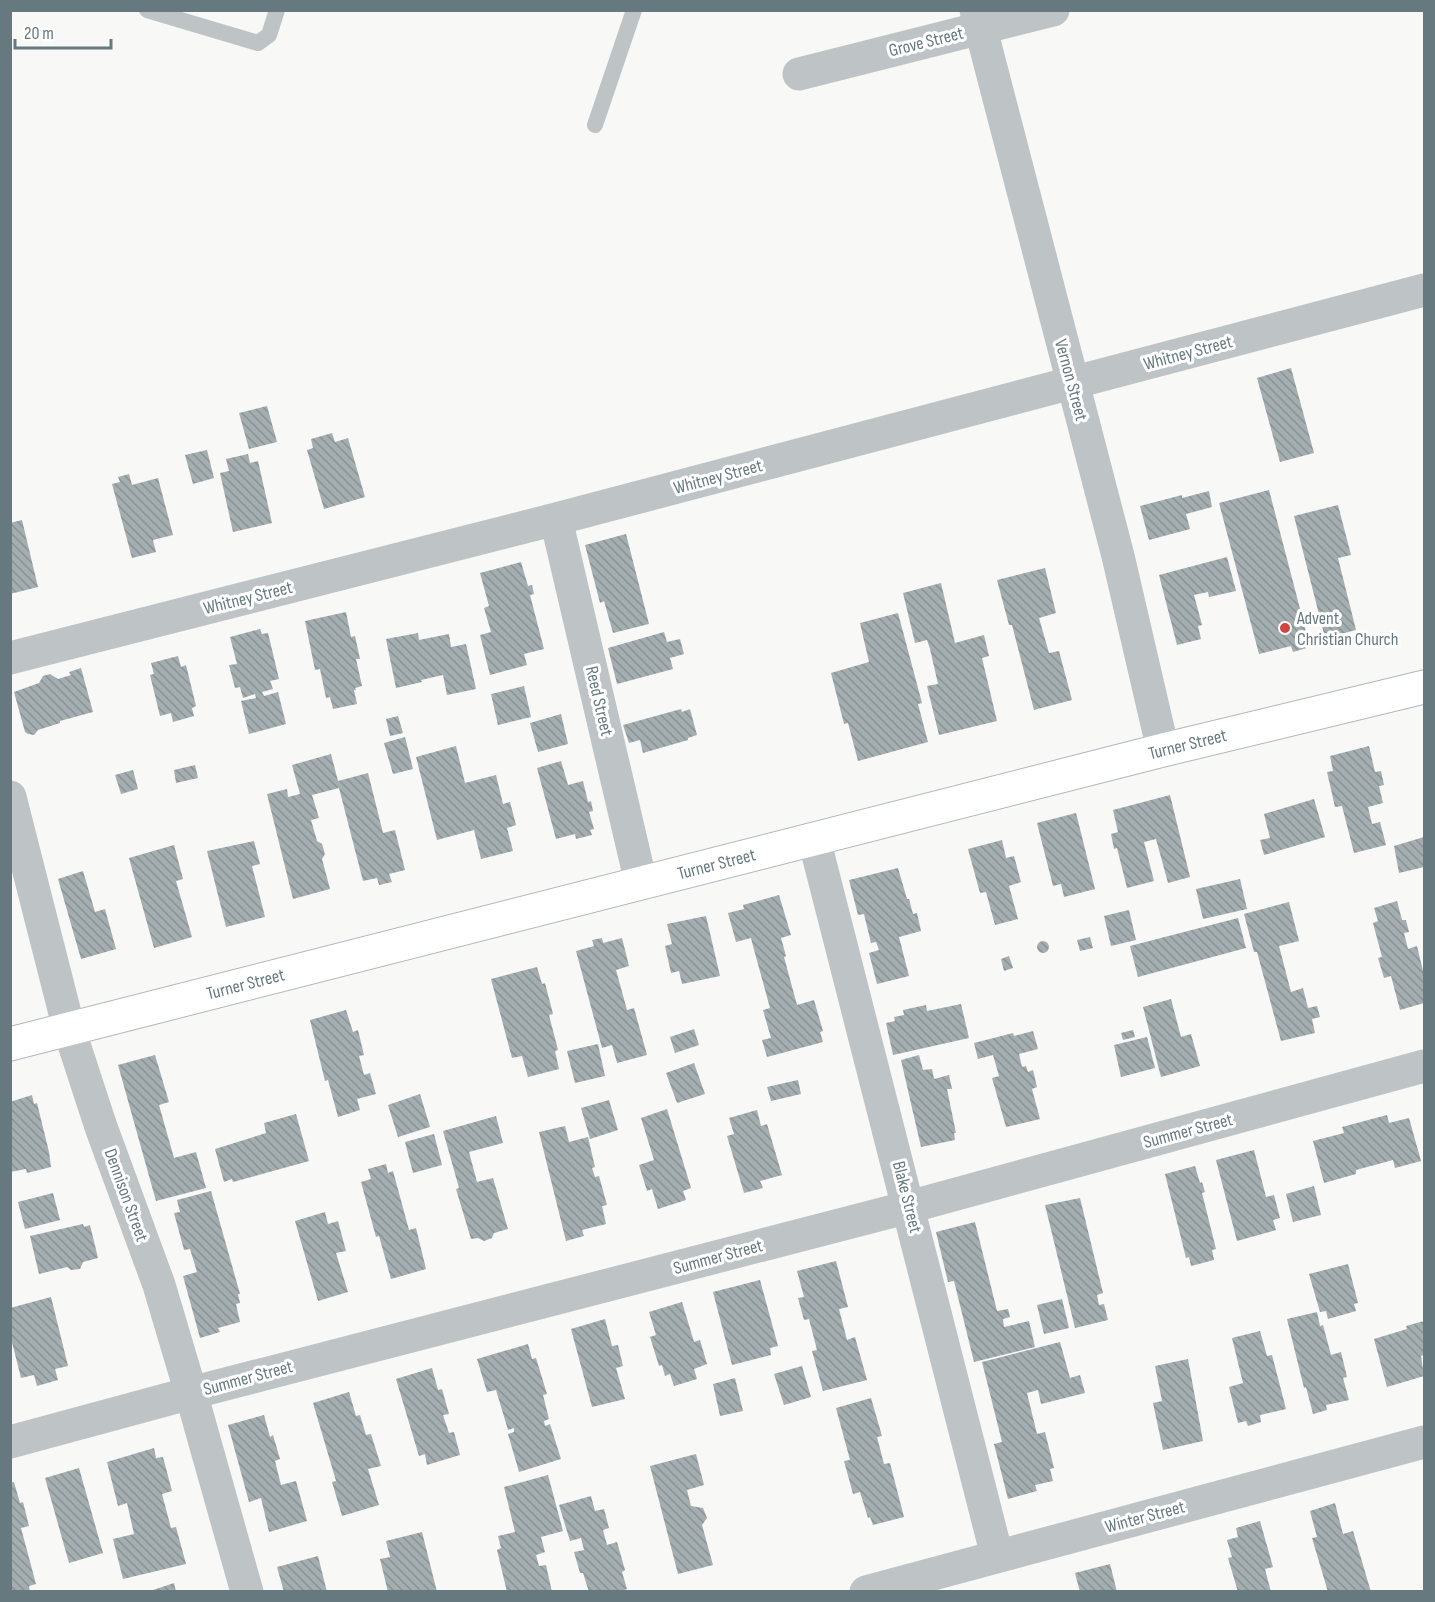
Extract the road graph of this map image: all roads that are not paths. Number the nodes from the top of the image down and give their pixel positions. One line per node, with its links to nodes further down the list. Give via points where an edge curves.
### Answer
1 (147, 10): 2 (lane, via 258,43 268,34)
2 (277, 10)
3 (634, 10): 7 (lane)
4 (1053, 10): 5 (street, Grove Street)
5 (979, 19): 6 (street, Grove Street); 9 (street, Vernon Street)
6 (800, 74)
7 (595, 125)
8 (1425, 290): 9 (street, Whitney Street)
9 (1072, 383): 10 (street, Whitney Street); 13 (street, Vernon Street, via 1118,556)
10 (556, 519): 11 (street, Whitney Street); 16 (street, Reed Street)
11 (10, 658)
12 (1425, 687): 13 (main road, Turner Street)
13 (1163, 750): 15 (main road, Turner Street)
14 (10, 797): 17 (street, Dennison Street)
15 (814, 839): 16 (main road, Turner Street); 20 (street, Blake Street)
16 (641, 883): 17 (main road, Turner Street)
17 (69, 1029): 18 (main road, Turner Street); 21 (street, Dennison Street, via 100,1127 159,1285)
18 (10, 1044)
19 (1425, 1066): 20 (street, Summer Street)
20 (909, 1207): 21 (street, Summer Street); 24 (street, Blake Street)
21 (191, 1393): 22 (street, Summer Street); 25 (street, Dennison Street)
22 (10, 1442)
23 (1425, 1442): 24 (street, Winter Street)
24 (997, 1556): 26 (street, Winter Street)
25 (247, 1592)
26 (866, 1592)

